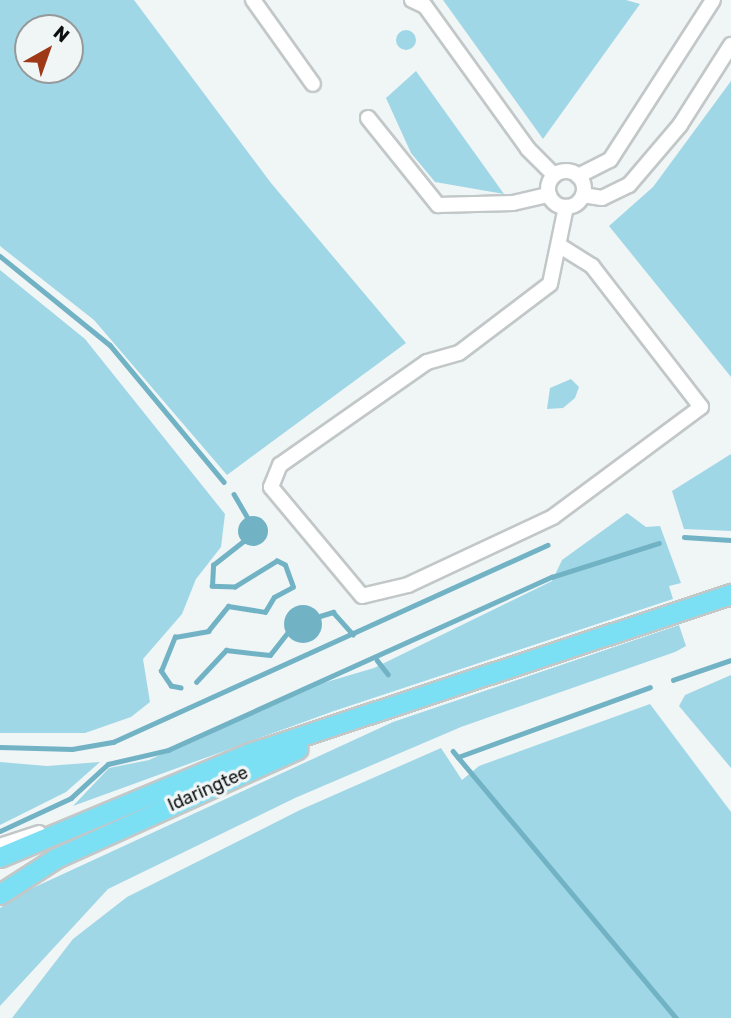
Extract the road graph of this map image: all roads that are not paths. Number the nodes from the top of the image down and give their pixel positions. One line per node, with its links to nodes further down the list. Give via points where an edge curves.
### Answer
1 (253, 0): 5 (street)
2 (412, 0): 7 (street, via 425,6 528,149)
3 (713, 0): 8 (street, via 610,160)
4 (731, 45): 10 (street, via 680,125 629,185 602,198)
5 (313, 85)
6 (368, 118): 9 (street, via 438,205 513,204)
7 (554, 175): 8 (street); 9 (street)
8 (578, 176): 10 (street)
9 (549, 195): 11 (street)
10 (583, 195): 11 (street)
11 (566, 207): 12 (street)
12 (560, 246): 12 (street, via 592,266 701,407 553,517 408,585 362,596 271,487 280,465 427,362 458,353 550,284)
13 (731, 594): 14 (main road, Idaringtee)
14 (423, 696): 15 (main road, Idaringtee, via 250,753); 18 (main road, Idaringtee, via 56,858)
15 (64, 826): 16 (street); 17 (main road, Idaringtee)
16 (0, 846)
17 (0, 857)
18 (0, 894)

